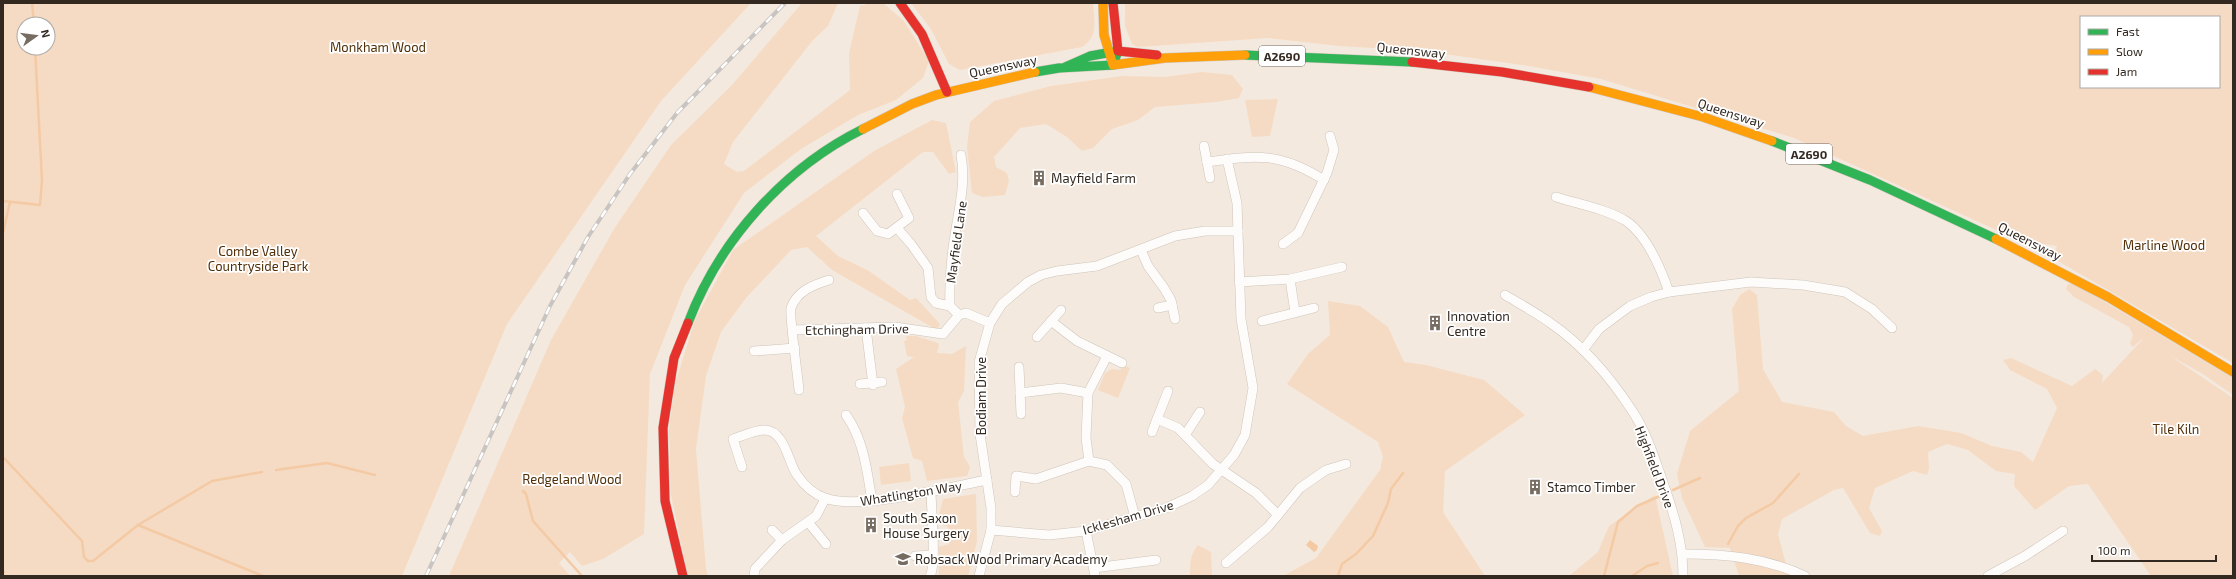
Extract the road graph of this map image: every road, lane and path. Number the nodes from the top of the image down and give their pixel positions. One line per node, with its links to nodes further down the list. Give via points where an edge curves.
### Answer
1 (900, 3): 9 (main road, via 912,16 929,45)
2 (1103, 3): 5 (main road, via 1102,26)
3 (1113, 3): 4 (main road)
4 (1118, 51): 5 (main road, Queensway); 6 (main road, Queensway / A2690); 7 (main road)
5 (1106, 52): 7 (main road); 8 (main road, Queensway)
6 (1170, 57): 7 (main road, Queensway / A2690); 51 (main road, Queensway / A2690, via 1285,56 1380,59 1529,76 1658,103 1792,146 1928,205 2042,261 2143,316)
7 (1113, 65): 8 (main road, Queensway)
8 (1065, 67): 9 (main road, Queensway)
9 (947, 92): 90 (main road, Queensway, via 877,119 846,136 792,174 742,225 702,285 691,307 673,365 662,429 661,466 667,519 673,549)
10 (1330, 136): 16 (street, via 1334,150)
11 (1204, 146): 14 (street)
12 (961, 156): 31 (street, Mayfield Lane, via 964,173 951,266)
13 (1227, 159): 14 (street); 16 (street, via 1261,156 1289,161); 21 (street, Icklesham Drive, via 1236,203)
14 (1207, 162): 15 (street)
15 (1210, 178)
16 (1324, 180): 22 (street, via 1298,233)
17 (897, 194): 20 (street, via 909,218)
18 (1556, 197): 28 (street, via 1594,208 1627,222 1650,247)
19 (863, 213): 20 (street, via 877,231 888,234)
20 (897, 228): 31 (street, via 928,268 931,297 936,303)
21 (1238, 231): 23 (street, Bodiam Drive, via 1206,231 1175,236); 27 (street, Icklesham Drive)
22 (1283, 244)
23 (1141, 250): 30 (street); 40 (street, Bodiam Drive, via 1097,266 1057,270 1041,275 1028,282 1002,304)
24 (1342, 267): 25 (street)
25 (1290, 279): 27 (street); 35 (street)
26 (829, 280): 43 (street, Etchingham Drive, via 809,287 797,297 790,309)
27 (1239, 282): 68 (street, Icklesham Drive, via 1241,319 1252,375 1252,403 1245,435)
28 (1668, 292): 42 (street, via 1751,282 1803,285 1845,292 1872,309); 46 (street, via 1630,306 1599,329)
29 (1505, 295): 46 (street, Highfield Drive, via 1550,322)
30 (1172, 305): 32 (street); 37 (street)
31 (950, 306): 36 (street)
32 (1158, 308)
33 (1314, 308): 35 (street)
34 (1062, 310): 38 (street)
35 (1295, 312): 39 (street)
36 (959, 315): 40 (street, via 966,313); 41 (street, Etchingham Drive, via 943,334 932,334 913,328)
37 (1175, 319)
38 (1051, 321): 44 (street); 48 (street, via 1077,341)
39 (1268, 322)
40 (990, 323): 69 (street, Bodiam Drive, via 979,362 980,434)
41 (866, 328): 43 (street, Etchingham Drive); 54 (street)
42 (1892, 328)
43 (793, 330): 45 (street, Etchingham Drive)
44 (1037, 338)
45 (795, 348): 47 (street, Etchingham Drive); 55 (street, Etchingham Drive)
46 (1583, 350): 84 (street, Highfield Drive, via 1599,366 1634,413 1656,460 1676,520)
47 (754, 352)
48 (1107, 356): 49 (street); 58 (street)
49 (1122, 363)
50 (1019, 367): 57 (street)
51 (2233, 372)
52 (882, 382): 54 (street)
53 (860, 384): 54 (street)
54 (872, 384)
55 (799, 390)
56 (1168, 391): 62 (street)
57 (1020, 393): 58 (street, via 1062,388); 60 (street)
58 (1088, 393): 65 (street, via 1086,438)
59 (1200, 412): 64 (street)
60 (1021, 414)
61 (846, 415): 73 (street, via 859,426)
62 (1156, 419): 63 (street); 64 (street, via 1178,428)
63 (1152, 432)
64 (1185, 435): 68 (street, via 1196,449)
65 (1089, 462): 71 (street, via 1036,479 1012,476); 75 (street, via 1106,465 1126,484)
66 (1346, 464): 74 (street, via 1326,470 1300,488)
67 (742, 467): 72 (street, Whatlington Way, via 733,439 764,430 773,432 781,441 796,474 805,486)
68 (1222, 470): 74 (street, via 1256,493); 75 (street, Icklesham Drive, via 1208,485 1192,496 1166,508)
69 (987, 480): 70 (street, Whatlington Way); 78 (street, Bodiam Drive)
70 (931, 491): 73 (street, Whatlington Way); 83 (street)
71 (1015, 492)
72 (825, 499): 73 (street, Whatlington Way, via 840,502); 76 (street, via 816,516)
73 (872, 501)
74 (1278, 515): 87 (street, via 1268,527)
75 (1135, 517): 79 (street, Icklesham Drive)
76 (808, 522): 81 (street); 82 (street)
77 (772, 530): 81 (street)
78 (991, 530): 79 (street, Icklesham Drive, via 1049,535); 92 (street, Bodiam Drive)
79 (1086, 531): 88 (street)
80 (2063, 531): 95 (street)
81 (782, 540): 89 (street, via 755,569)
82 (826, 544)
83 (933, 554): 85 (street); 91 (street)
84 (1684, 554): 93 (street, Highfield Drive); 94 (street, via 1742,557 1785,567)
85 (915, 556)
86 (1156, 560): 88 (street)
87 (1226, 563)
88 (1094, 572)
89 (754, 575)
90 (683, 576)
91 (930, 576)
92 (979, 576)
93 (1683, 576)
94 (1805, 576)
95 (1988, 576)

